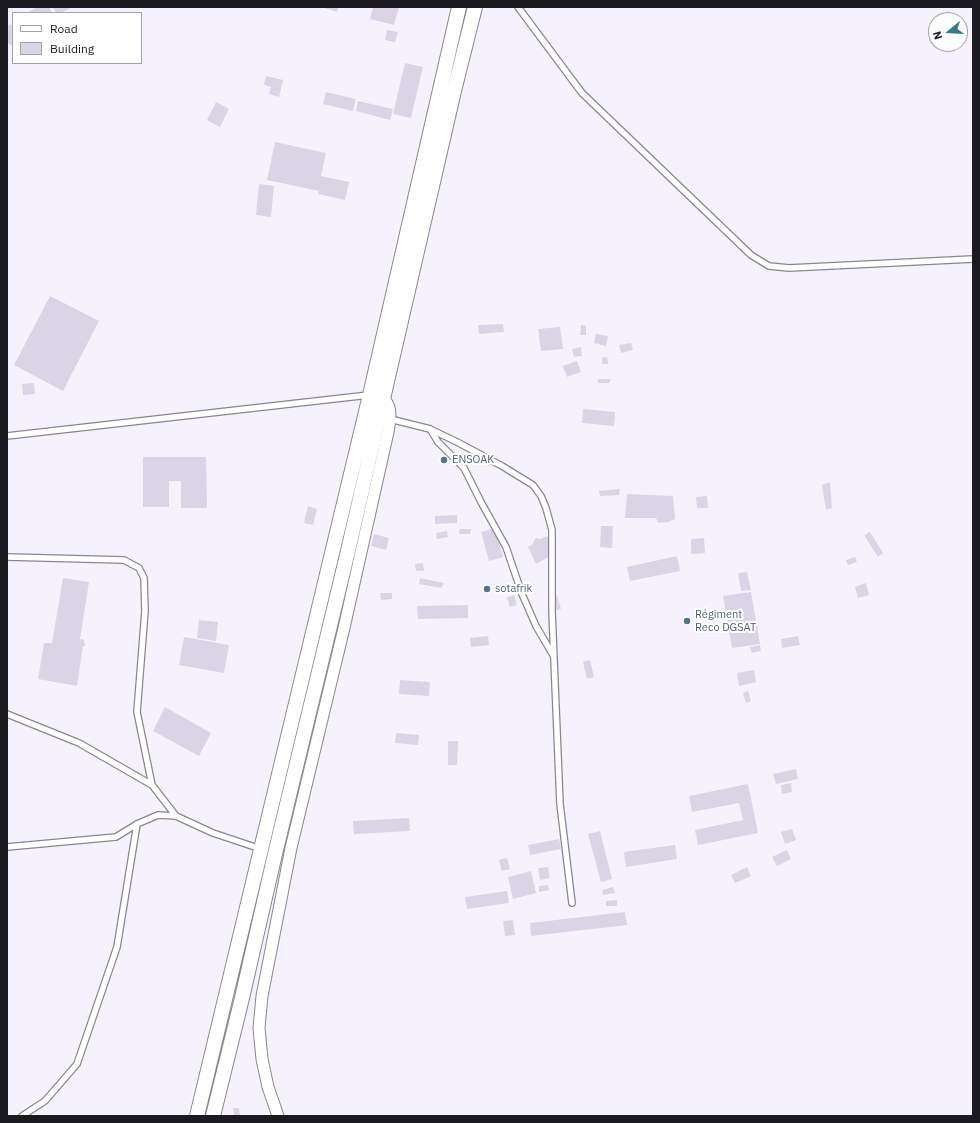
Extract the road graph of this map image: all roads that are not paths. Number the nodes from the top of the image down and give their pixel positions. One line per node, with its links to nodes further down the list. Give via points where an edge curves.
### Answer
1 (459, 7): 5 (street)
2 (475, 7): 6 (street)
3 (518, 7): 4 (lane, via 582,94 751,255 769,266 789,268)
4 (973, 259)
5 (370, 395): 6 (street); 9 (lane); 17 (street)
6 (383, 398): 7 (street, via 391,411); 18 (street)
7 (390, 419): 8 (lane); 23 (street, via 344,628 291,848 262,996 259,1028 262,1059)
8 (430, 429): 11 (lane, via 438,442 464,468 506,547 536,626); 11 (lane, via 502,466 533,485 541,496 552,530)
9 (7, 436)
10 (7, 557): 13 (lane, via 124,560 139,568 144,578 145,611 137,712)
11 (554, 656): 19 (lane, via 560,804)
12 (7, 714): 13 (lane, via 79,743)
13 (152, 785): 14 (lane)
14 (176, 816): 15 (lane, via 158,815); 17 (lane, via 213,833)
15 (137, 824): 16 (lane, via 116,837); 20 (lane, via 116,947 77,1064 45,1101)
16 (7, 847)
17 (261, 849): 18 (lane); 21 (street)
18 (275, 854): 22 (street)
19 (572, 904)
20 (22, 1116)
21 (197, 1116)
22 (213, 1116)
23 (278, 1116)

